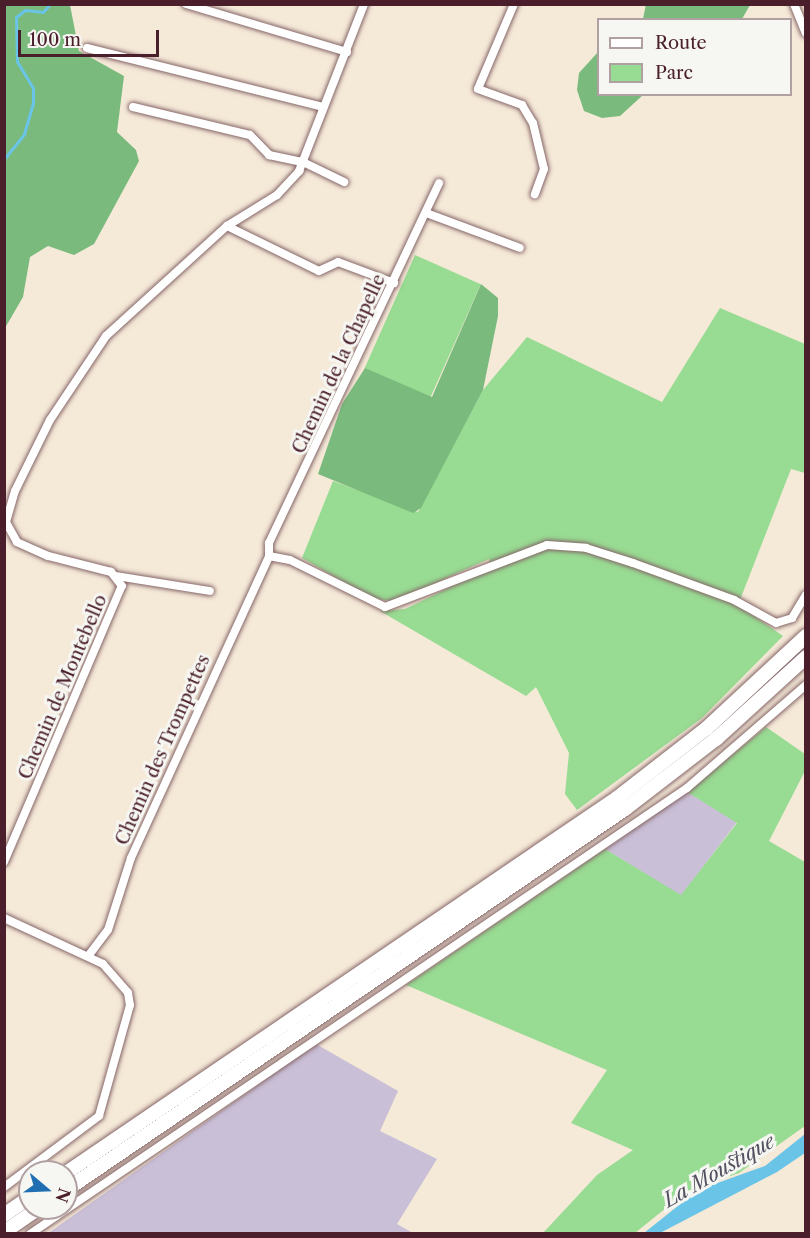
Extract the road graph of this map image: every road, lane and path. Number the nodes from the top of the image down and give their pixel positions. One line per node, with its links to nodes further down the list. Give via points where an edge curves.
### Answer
1 (186, 4): 7 (street)
2 (364, 4): 7 (street, Chemin de Montebello)
3 (514, 4): 13 (street, via 478,89 522,105 533,123 544,169)
4 (794, 4): 5 (street)
5 (806, 33)
6 (87, 48): 9 (street)
7 (347, 52): 9 (street, Chemin de Montebello)
8 (133, 107): 10 (street, via 250,135 269,155)
9 (324, 107): 10 (street, Chemin de Montebello)
10 (303, 162): 11 (street); 15 (street, Chemin de Montebello, via 278,195)
11 (344, 182)
12 (439, 183): 14 (street, Chemin de la Chapelle)
13 (535, 195)
14 (426, 213): 16 (street); 17 (street, Chemin de la Chapelle)
15 (227, 226): 17 (street, via 319,271 338,262); 19 (street, Chemin de Montebello, via 100,342 50,420 9,508 9,533 27,549)
16 (520, 248)
17 (394, 283): 18 (street, Chemin de la Chapelle, via 269,543)
18 (269, 556): 21 (street, via 290,560 385,607 547,545 586,548 633,563 734,600 776,623 792,618); 27 (street, Chemin des Trompettes, via 131,858 108,930)
19 (116, 576): 20 (street); 25 (street, Chemin de Montebello, via 120,595)
20 (210, 591)
21 (806, 595)
22 (806, 636): 28 (highway, via 708,728 617,798)
23 (806, 657): 29 (highway, via 716,739 625,809)
24 (806, 685): 35 (street, via 687,788)
25 (4, 862)
26 (4, 918): 27 (street)
27 (89, 955): 30 (street, via 120,980 130,1005 106,1099 89,1128)
28 (78, 1165)
29 (78, 1182)
30 (4, 1187)
31 (18, 1205): 32 (highway)
32 (4, 1215)
33 (22, 1220): 34 (highway)
34 (4, 1232)
35 (30, 1233)

